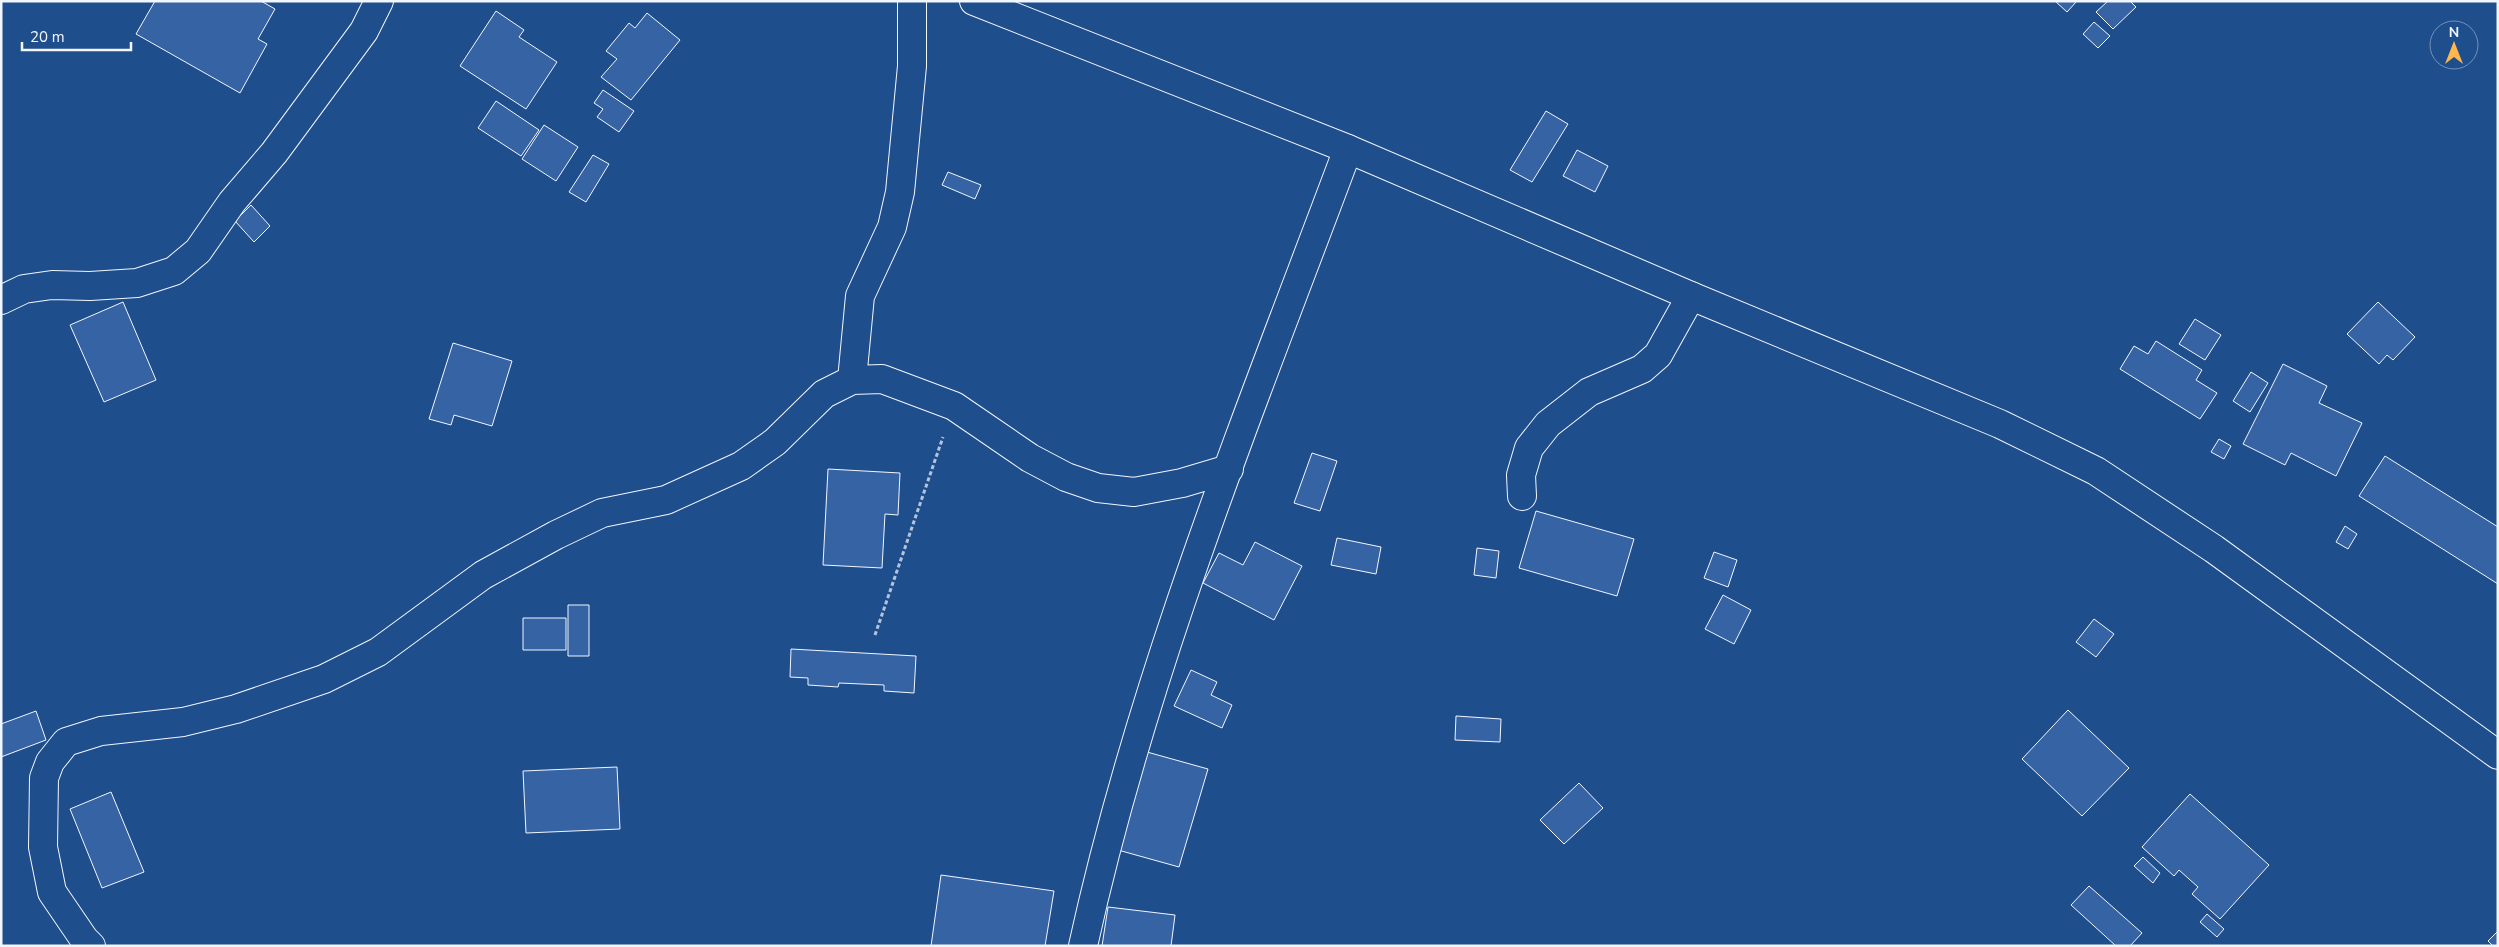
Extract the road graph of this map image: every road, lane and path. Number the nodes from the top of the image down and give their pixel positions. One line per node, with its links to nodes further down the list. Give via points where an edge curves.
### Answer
1 (379, 1): 6 (street, via 364,31 274,153 232,202 198,251 174,271 136,283 24,289)
2 (912, 1): 7 (street, via 912,66 900,192 892,227 860,296)
3 (974, 1): 4 (street)
4 (1348, 149): 5 (street); 9 (street)
5 (1691, 296): 10 (street, via 1658,355 1642,369 1590,392 1548,424 1529,448 1521,475); 12 (street, via 2000,424 2096,471 2214,549)
6 (1, 300)
7 (852, 380): 8 (street, via 882,379); 13 (street, via 824,394 775,442 741,466 666,500 602,512 556,535 483,575 378,652 324,679 236,709 183,722 101,731 66,742 50,762 44,778 43,848 52,892)
8 (954, 406): 9 (street, via 1030,458 1066,478 1098,488 1134,492 1182,483); 11 (path)
9 (1229, 469): 14 (street, via 1126,771)
10 (1522, 496)
11 (875, 635)
12 (2498, 755)
13 (91, 946)
14 (1083, 946)

